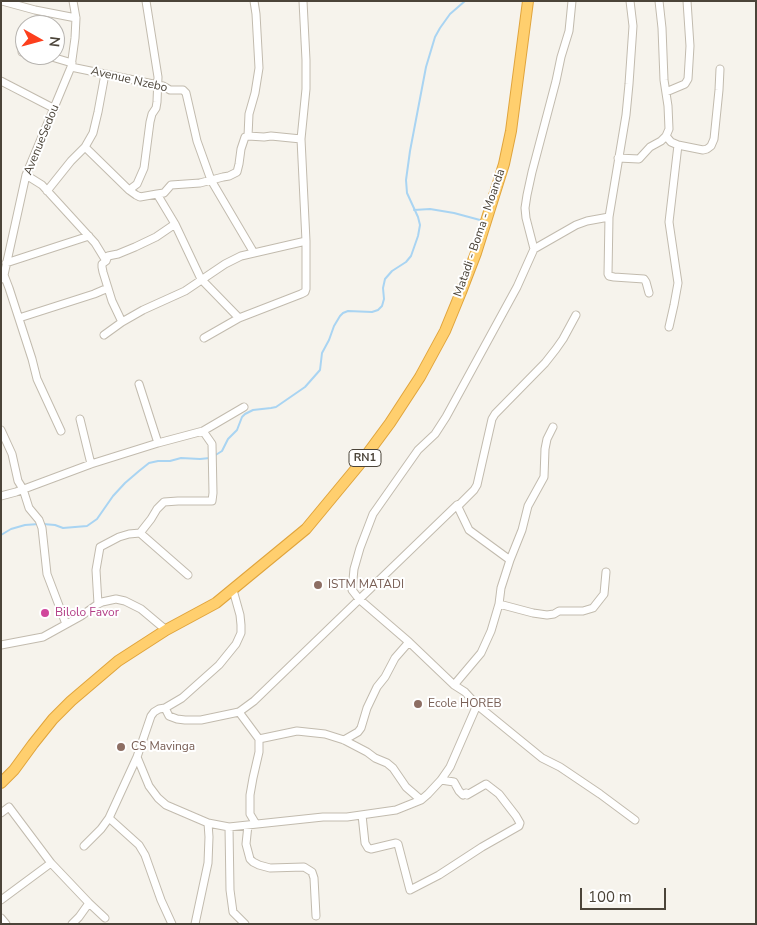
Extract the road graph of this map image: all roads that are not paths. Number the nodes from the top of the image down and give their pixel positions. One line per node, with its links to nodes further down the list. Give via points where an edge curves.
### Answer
1 (2, 1): 11 (street)
2 (73, 1): 11 (street, AvenueSedou)
3 (146, 1): 17 (street)
4 (254, 1): 20 (street, via 259,68 249,114)
5 (303, 1): 22 (street, via 306,89)
6 (528, 1): 66 (highway, Matadi - Boma - Moanda / RN1, via 504,164 476,253 444,330 395,416 348,479 306,529)
7 (572, 1): 35 (street, via 569,30 525,208)
8 (630, 1): 25 (street, via 633,33 626,115)
9 (659, 1): 18 (street)
10 (687, 1): 18 (street, via 688,79 685,84)
11 (76, 18): 13 (street, AvenueSedou)
12 (65, 62): 13 (street, Avenue Nzebo)
13 (72, 65): 15 (street, Avenue Nzebo); 19 (street, AvenueSedou)
14 (720, 69): 23 (street, via 711,146 703,150)
15 (105, 74): 17 (street, Avenue Nzebo); 24 (street, via 96,119)
16 (1, 81): 19 (street)
17 (157, 85): 27 (street, Avenue Nzebo, via 186,93 197,141); 28 (street, via 157,102 150,122 144,168 137,184)
18 (666, 92): 21 (street, via 669,124)
19 (55, 109): 26 (street, AvenueSedou)
20 (248, 136): 22 (street); 27 (street, via 241,149 237,172)
21 (666, 136): 23 (street); 25 (street, via 639,159)
22 (301, 139): 34 (street)
23 (678, 145): 47 (street, via 668,222 678,283)
24 (85, 147): 28 (street); 29 (street)
25 (618, 158): 31 (street)
26 (26, 175): 29 (street); 38 (street, AvenueSedou)
27 (211, 180): 30 (street, via 171,185 164,193); 36 (street)
28 (128, 190): 30 (street, via 140,197)
29 (47, 191): 33 (street)
30 (157, 194): 32 (street)
31 (609, 217): 35 (street, via 576,225); 42 (street, via 609,276 644,279)
32 (175, 224): 37 (street, via 156,237 108,256); 40 (street)
33 (89, 236): 37 (street); 38 (street)
34 (306, 241): 36 (street); 45 (street, via 305,292)
35 (534, 249): 67 (street, via 514,293 446,417 435,434 418,450 373,514 354,569 352,590)
36 (254, 252): 40 (street)
37 (106, 261): 41 (street, via 102,267)
38 (6, 263): 39 (street, AvenueSedou)
39 (3, 277): 44 (street)
40 (201, 279): 45 (street); 46 (street, via 185,291)
41 (108, 288): 44 (street); 46 (street)
42 (649, 293)
43 (576, 315): 61 (street, via 550,356 495,414 477,485)
44 (19, 318): 55 (street, via 37,379)
45 (239, 318): 49 (street)
46 (122, 322): 48 (street)
47 (669, 327)
48 (104, 335)
49 (204, 338)
50 (139, 384): 57 (street)
51 (244, 407): 56 (street)
52 (80, 419): 58 (street)
53 (553, 427): 63 (street, via 545,449 544,478 528,506)
54 (1, 430): 59 (street)
55 (61, 431)
56 (203, 431): 57 (street); 62 (street, via 212,444 212,501 164,502)
57 (158, 443): 58 (street)
58 (91, 464): 59 (street)
59 (23, 489): 60 (street); 70 (street, via 29,508 40,524 47,574)
60 (1, 496)
61 (457, 505): 63 (street, via 469,530); 67 (street)
62 (140, 533): 65 (street); 68 (street, via 118,537 100,547 96,570)
63 (510, 560): 69 (street)
64 (606, 572): 69 (street, via 604,594 593,608 583,611 559,611 547,615)
65 (188, 575)
66 (233, 590): 71 (highway, Matadi - Boma - Moanda / RN1); 76 (street, via 241,625 236,644 189,692)
67 (359, 599): 72 (street); 77 (street)
68 (98, 604): 70 (street); 71 (street, via 116,599 125,601 141,609)
69 (499, 604): 74 (street, via 481,653)
70 (66, 624): 73 (street, via 43,637)
71 (166, 630): 82 (highway, Matadi - Boma - Moanda / RN1, via 118,661 71,701)
72 (409, 642): 74 (street); 79 (street, via 378,687 361,728)
73 (1, 645)
74 (454, 684): 75 (street)
75 (477, 705): 81 (street); 87 (street, via 542,758)
76 (165, 708): 77 (street, via 170,716 185,720); 80 (street, via 151,716)
77 (239, 712): 78 (street)
78 (259, 740): 79 (street, via 297,731); 89 (street, via 250,795 250,814)
79 (344, 740): 83 (street, via 387,763)
80 (137, 757): 86 (street); 88 (street, via 149,786 158,798 166,805)
81 (441, 780): 83 (street); 85 (street, via 454,782 467,796 486,784 499,794 516,816 519,826 410,890 398,844 368,848)
82 (1, 783)
83 (421, 800): 85 (street, via 396,810)
84 (1, 813): 93 (street, via 9,807)
85 (362, 816): 89 (street, via 323,816)
86 (109, 818): 92 (street); 101 (street, via 139,845 145,855)
87 (635, 820)
88 (208, 823): 91 (street); 102 (street, via 208,863)
89 (256, 824): 90 (street)
90 (248, 825): 91 (street); 96 (street, via 246,844 253,862 270,868 304,866 312,872)
91 (229, 827): 103 (street, via 233,912)
92 (84, 846)
93 (51, 863): 94 (street); 95 (street)
94 (1, 900)
95 (89, 904): 98 (street); 100 (street)
96 (316, 916)
97 (1, 918): 99 (street)
98 (105, 918)
99 (6, 924)
100 (72, 924)
101 (172, 924)
102 (195, 924)
103 (245, 924)

